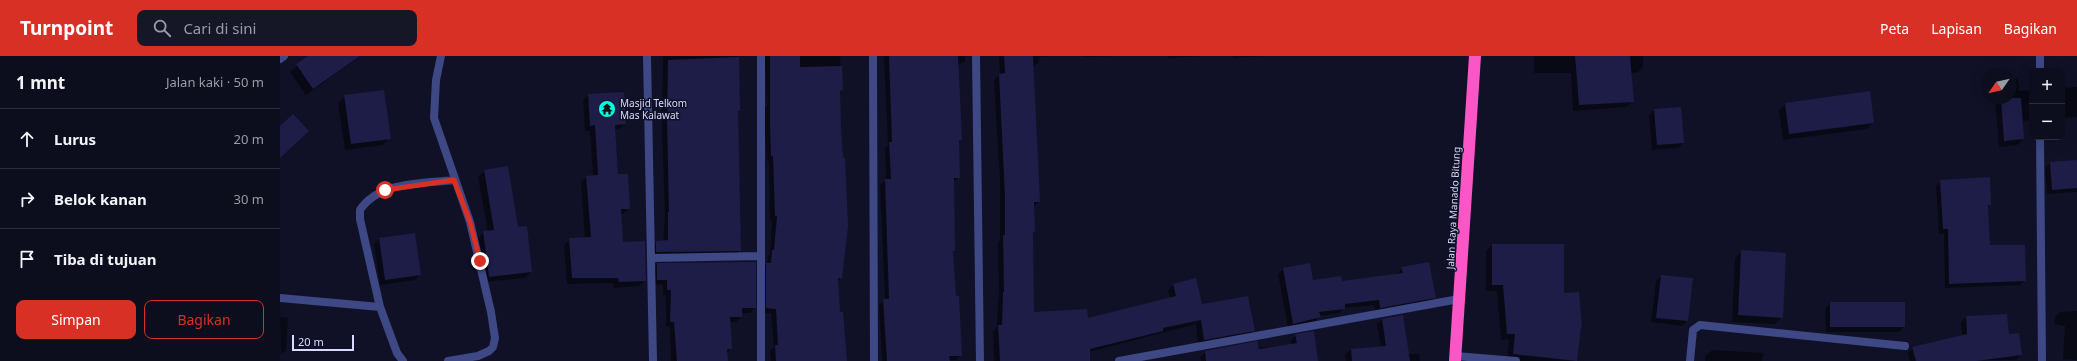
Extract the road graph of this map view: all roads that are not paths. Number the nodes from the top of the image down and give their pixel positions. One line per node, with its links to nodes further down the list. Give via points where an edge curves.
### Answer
1 (284, 56): 9 (street)
2 (441, 56): 12 (street, via 436,80 434,118)
3 (647, 56): 14 (street)
4 (761, 56): 13 (street)
5 (873, 56): 24 (street)
6 (976, 56): 25 (street)
7 (1475, 56): 16 (highway, Jalan Raya Manado Bitung)
8 (2040, 56): 10 (street)
9 (280, 59)
10 (2040, 68)
11 (2040, 140): 29 (street)
12 (454, 180): 17 (street, via 385,190 373,196 360,210); 21 (street, via 470,222 495,338 489,351 478,356)
13 (761, 256): 14 (street); 23 (street)
14 (651, 258): 22 (street)
15 (280, 298): 17 (street)
16 (1459, 299): 19 (highway, Jalan Raya Manado Bitung); 26 (street)
17 (380, 307): 20 (street, via 396,353)
18 (1905, 346): 28 (street, via 1700,325 1693,330)
19 (1456, 359): 27 (street)
20 (403, 361)
21 (448, 361)
22 (653, 361)
23 (761, 361)
24 (874, 361)
25 (980, 361)
26 (1119, 361)
27 (1516, 361)
28 (1690, 361)
29 (2042, 361)

